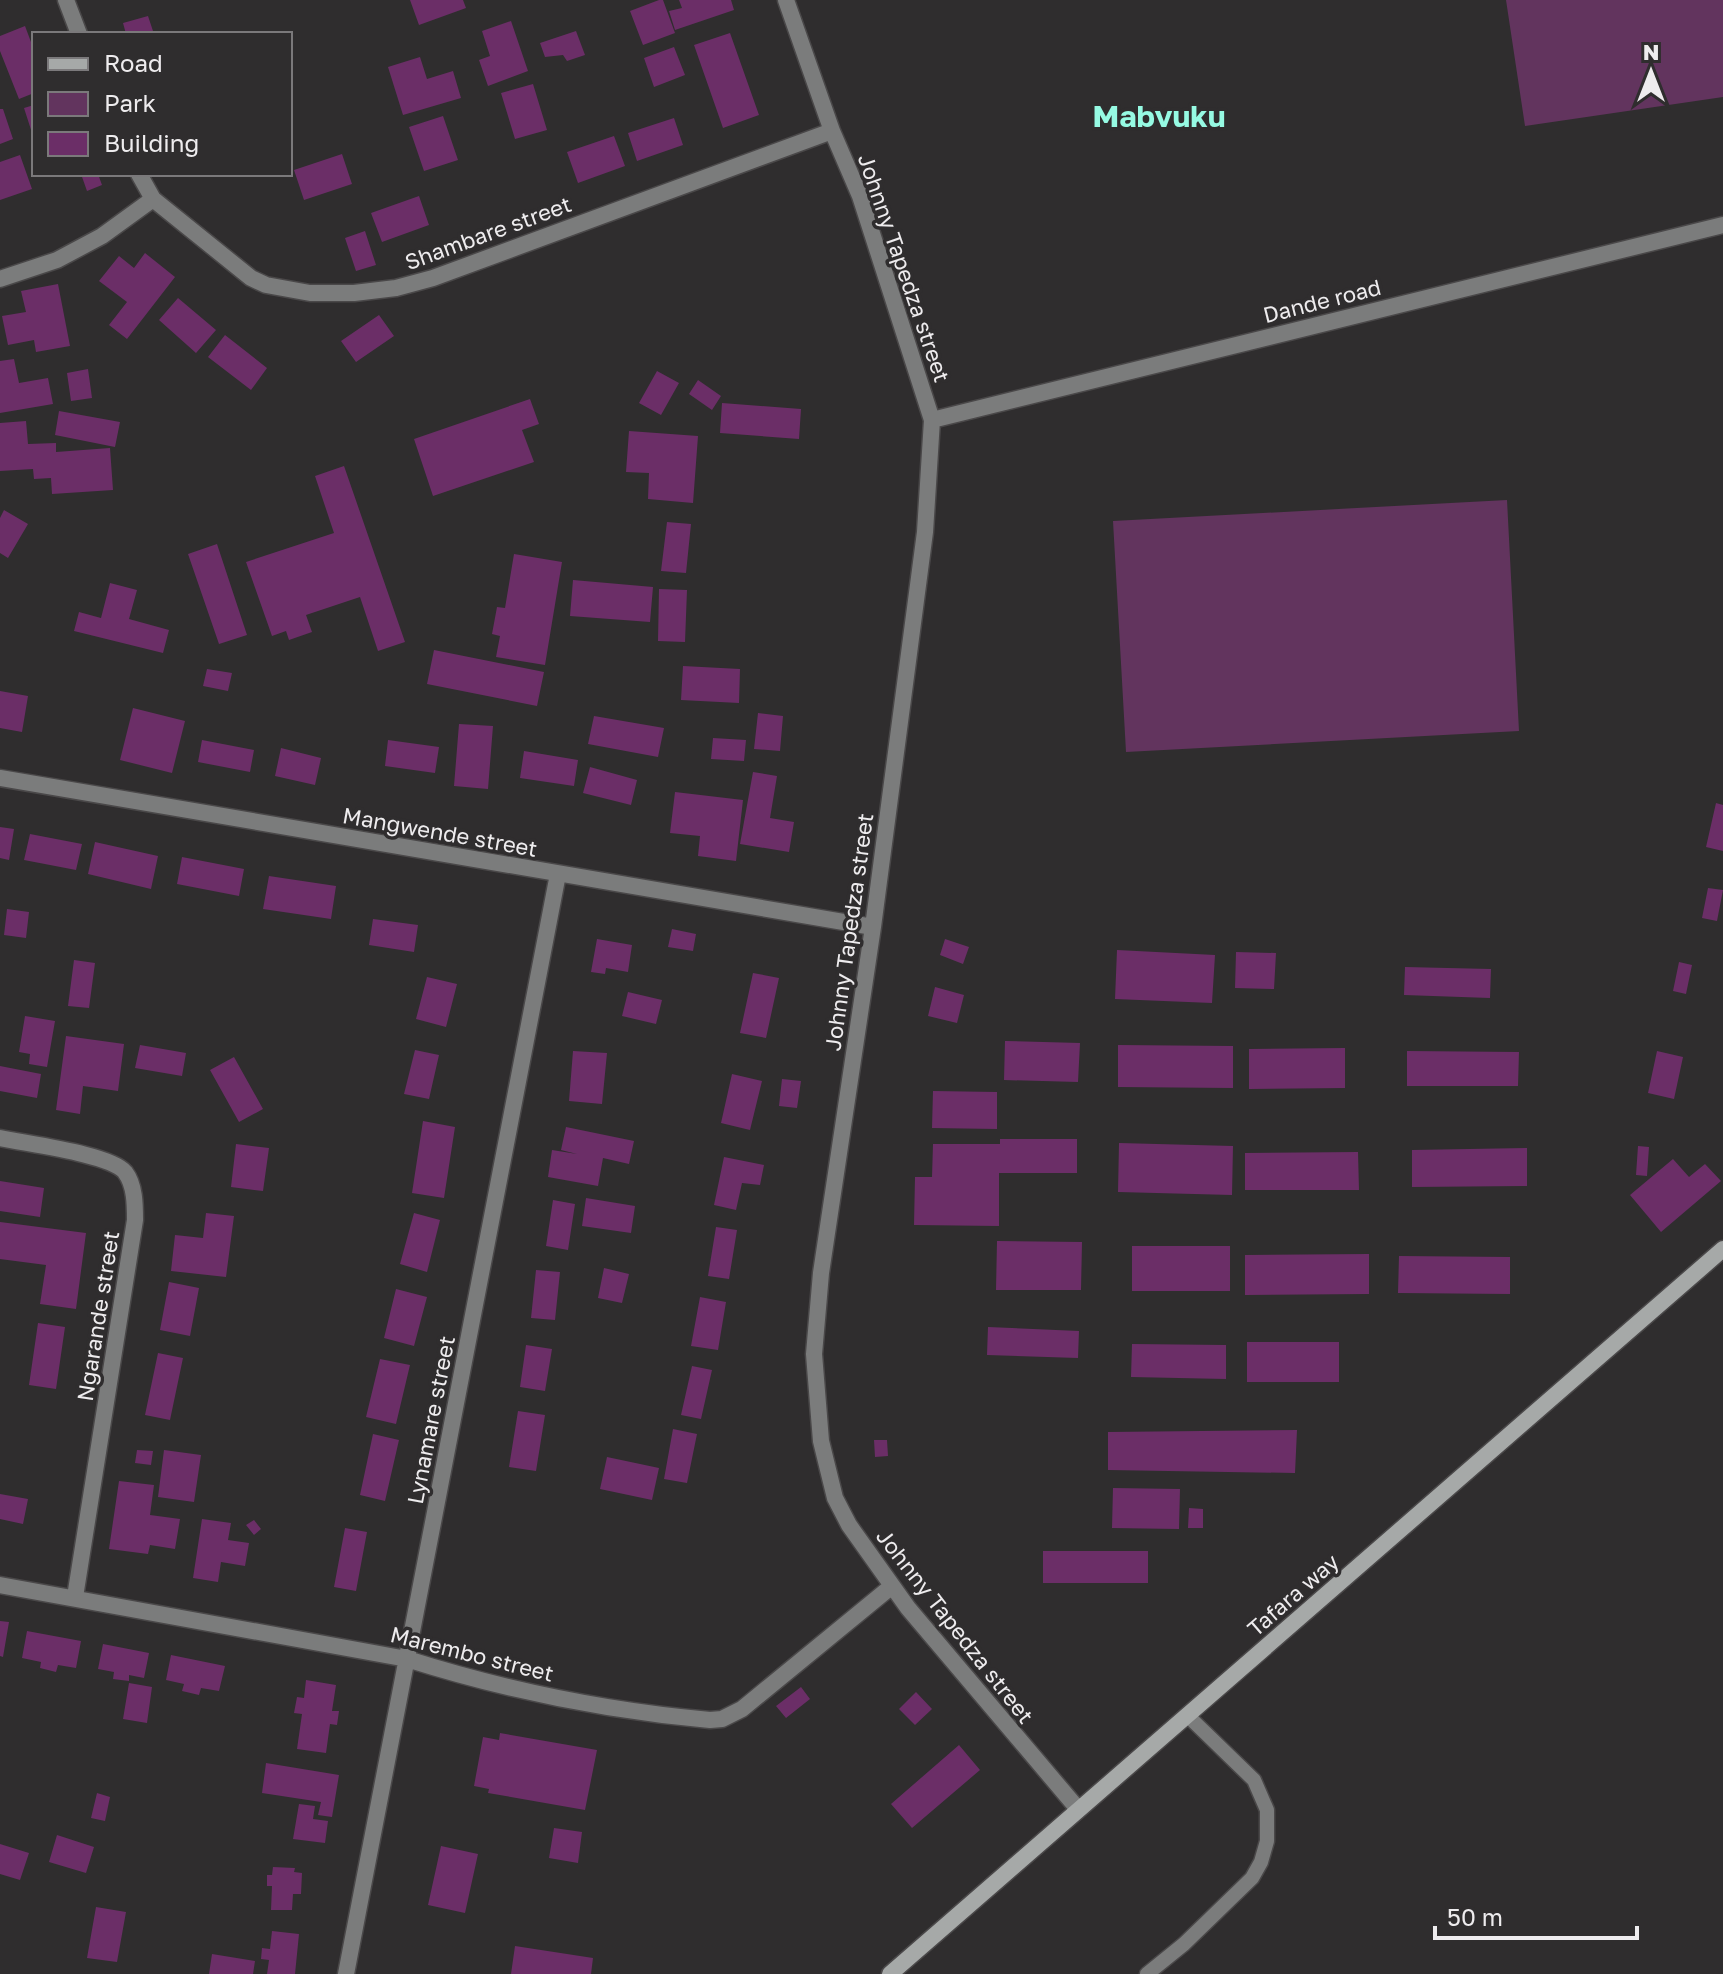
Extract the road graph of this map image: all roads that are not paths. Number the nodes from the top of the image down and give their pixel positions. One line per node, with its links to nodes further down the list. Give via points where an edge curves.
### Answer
1 (66, 0): 3 (street)
2 (786, 0): 4 (street, Johnny Tapedza street)
3 (78, 32)
4 (832, 131): 6 (street, Shambare street, via 433,278 368,291 310,293 258,281); 9 (street, Johnny Tapedza street, via 860,196)
5 (140, 176): 6 (street, Shambare street)
6 (153, 199): 8 (street, via 57,260)
7 (1723, 225): 9 (street, Dande road)
8 (0, 279)
9 (932, 420): 12 (street, Johnny Tapedza street, via 925,532)
10 (0, 778): 11 (street, Mangwende street)
11 (558, 874): 12 (street, Mangwende street); 18 (street, Lynamare street)
12 (873, 927): 16 (street, Johnny Tapedza street, via 821,1273 814,1354 821,1441 835,1498)
13 (0, 1138): 17 (street, Ngarande street, via 117,1164 129,1177 134,1200)
14 (1723, 1249): 19 (street, Tafara way)
15 (0, 1585): 17 (street, Marembo street)
16 (892, 1586): 18 (street, Marembo street, via 742,1709 722,1719 546,1696); 20 (street, Johnny Tapedza street)
17 (75, 1597): 18 (street, Marembo street)
18 (407, 1659): 21 (street, Lynamare street)
19 (1187, 1715): 20 (street, Tafara way); 23 (lane, via 1254,1780 1267,1810 1267,1841 1252,1878)
20 (1078, 1809): 22 (street, Tafara way)
21 (346, 1974)
22 (891, 1974)
23 (1147, 1974)

